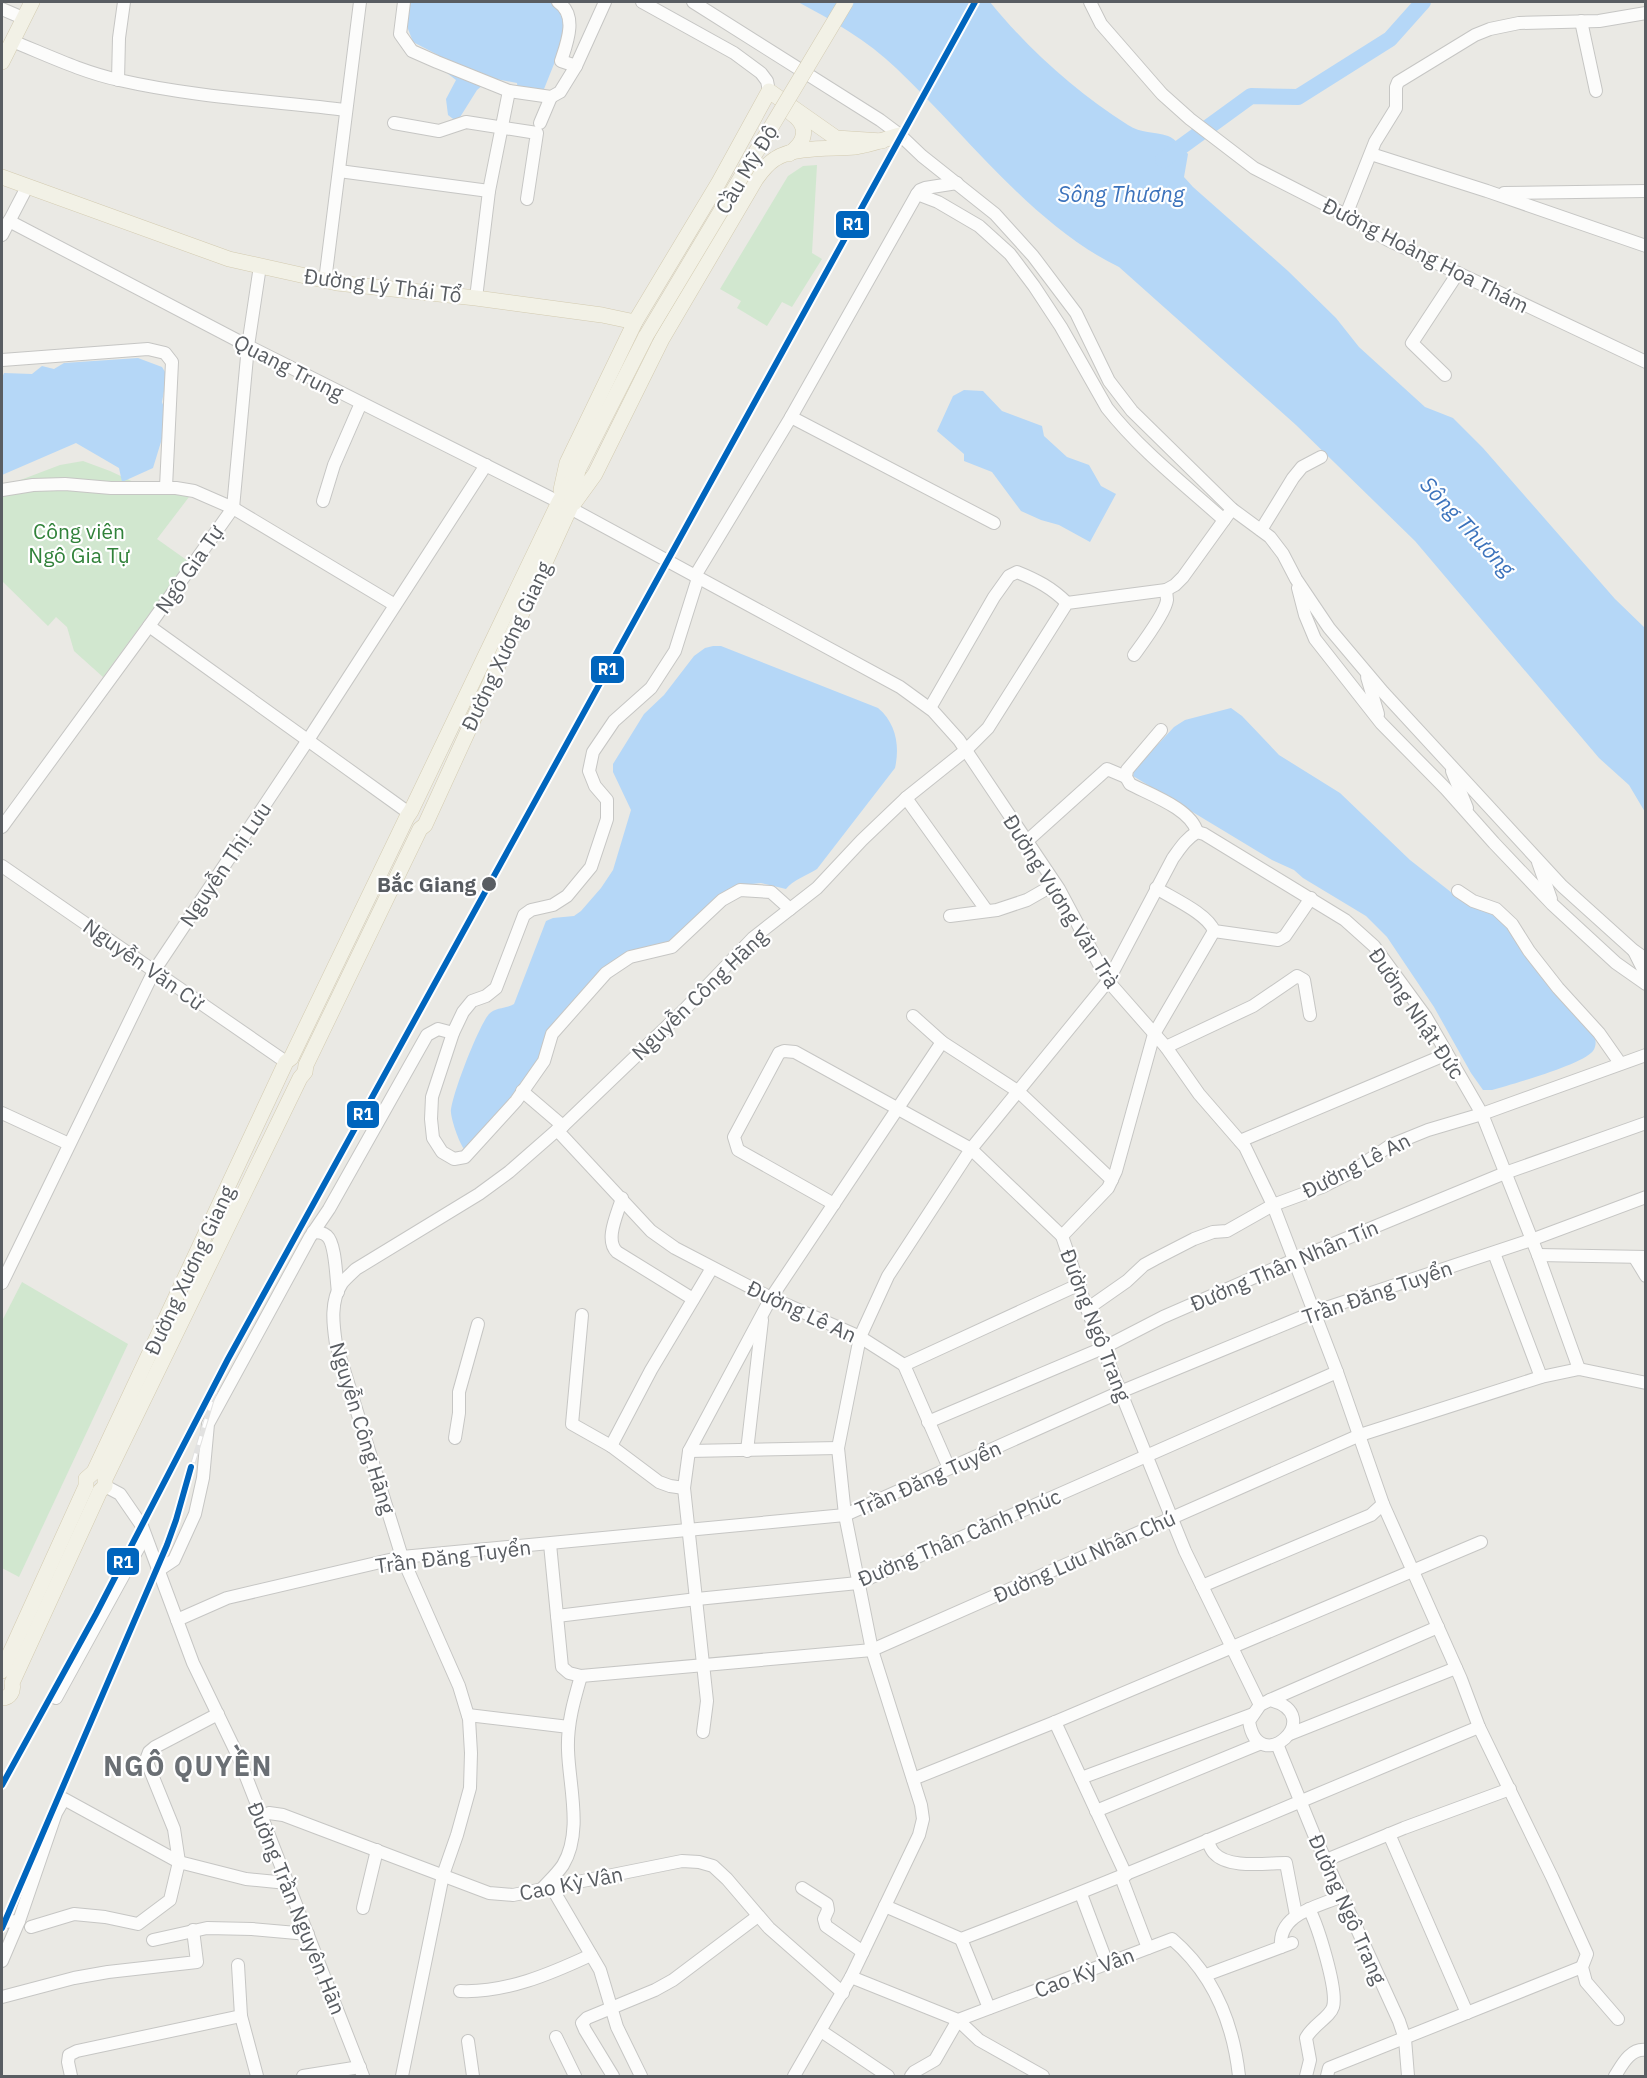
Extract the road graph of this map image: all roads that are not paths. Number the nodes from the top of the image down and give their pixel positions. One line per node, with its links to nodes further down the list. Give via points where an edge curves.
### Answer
1 (32, 2): 13 (main road)
2 (124, 2): 18 (street)
3 (360, 2): 23 (street)
4 (404, 2): 19 (street, via 400,34 412,51)
5 (558, 2): 17 (street, via 562,3 570,24 561,62)
6 (605, 2): 17 (street)
7 (642, 2): 21 (street, via 734,53 761,73 767,81)
8 (693, 2): 27 (street)
9 (846, 2): 49 (main road, Cầu Mỹ Độ, bridge)
10 (1090, 2): 40 (street, Đường Hoàng Hoa Thám, via 1101,24 1134,64 1190,119 1254,168)
11 (2, 9): 13 (street)
12 (1646, 13): 14 (street)
13 (23, 18): 15 (main road)
14 (1581, 21): 20 (street); 30 (street, via 1519,23 1490,29 1398,82 1396,108)
15 (12, 41): 16 (main road); 18 (street)
16 (2, 62)
17 (576, 66): 22 (street, via 560,92)
18 (118, 80): 23 (street)
19 (509, 91): 22 (street); 26 (street)
20 (1596, 91)
21 (767, 94): 28 (main road, via 836,138); 29 (main road, via 801,123 802,143); 48 (main road)
22 (551, 97): 25 (street)
23 (346, 110): 31 (street)
24 (394, 123): 26 (street, via 439,131 466,122)
25 (540, 123)
26 (502, 127): 35 (street); 39 (street, via 537,133)
27 (900, 135): 28 (main road); 33 (street)
28 (882, 141): 29 (main road)
29 (789, 153): 61 (main road, via 776,158 756,179 662,339 596,474)
30 (1371, 154): 38 (street); 40 (street)
31 (339, 171): 35 (street); 46 (street)
32 (2, 177): 34 (main road, Đường Lý Thái Tổ)
33 (957, 183): 37 (street, via 925,188); 63 (street, via 995,214 1033,256 1076,313 1109,381 1132,411)
34 (27, 187): 41 (street); 44 (main road, Đường Lý Thái Tổ, via 229,259)
35 (489, 191): 47 (street)
36 (1646, 191): 38 (street)
37 (917, 194): 55 (street); 64 (street, via 979,226 1010,254 1121,426)
38 (1494, 194): 43 (street)
39 (528, 199)
40 (1346, 215): 45 (street, Đường Hoàng Hoa Thám)
41 (9, 221): 42 (street); 50 (street, Quang Trung)
42 (2, 235)
43 (1646, 246)
44 (260, 266): 46 (main road, Đường Lý Thái Tổ); 50 (street, Ngô Gia Tự)
45 (1458, 273): 52 (street, Đường Hoàng Hoa Thám); 53 (street, via 1412,343)
46 (325, 281): 47 (main road, Đường Lý Thái Tổ)
47 (476, 297): 48 (main road, Đường Lý Thái Tổ)
48 (635, 322): 61 (main road, via 567,463)
49 (646, 336): 61 (main road, Đường Xương Giang)
50 (248, 346): 54 (street, Quang Trung); 62 (street, Ngô Gia Tự)
51 (2, 360): 58 (street, via 148,349 165,353 172,362)
52 (1646, 362)
53 (1445, 375)
54 (361, 403): 57 (street, Quang Trung); 60 (street)
55 (790, 417): 65 (street); 67 (street)
56 (1321, 457): 66 (street, via 1302,467)
57 (486, 465): 61 (street, Quang Trung); 71 (street, Nguyễn Thị Lưu)
58 (166, 487): 59 (street, via 65,484); 62 (street, via 194,491)
59 (2, 490)
60 (322, 501)
61 (564, 505): 67 (street, Đường Vương Văn Trà); 83 (main road, Đường Xương Giang); 85 (main road, Đường Xương Giang)
62 (233, 508): 71 (street); 72 (street, Ngô Gia Tự)
63 (1232, 509): 64 (street); 66 (street)
64 (1224, 520): 69 (street, via 1183,577)
65 (994, 523)
66 (1261, 530): 68 (street, via 1283,554)
67 (696, 577): 75 (street, Đường Vương Văn Trà, via 900,687); 108 (street, via 675,651 651,688 614,721 593,752 589,771 607,800 608,819 591,867 567,896 524,915 496,988 472,1001)
68 (1296, 579): 74 (street, via 1329,628); 76 (street, via 1316,639)
69 (1166, 590): 70 (street); 73 (street, via 1165,607)
70 (1067, 603): 75 (street, via 1035,579 1017,572 1009,576); 79 (street, Nguyễn Công Hãng, via 988,728)
71 (395, 605): 78 (street, Nguyễn Thị Lưu)
72 (149, 626): 78 (street); 86 (street, Ngô Gia Tự)
73 (1134, 655)
74 (1365, 670): 76 (street); 80 (street)
75 (930, 708): 79 (street, Đường Vương Văn Trà)
76 (1381, 723): 84 (street)
77 (1161, 730): 81 (street, via 1127,770)
78 (308, 740): 83 (street); 102 (street, Nguyễn Thị Lưu)
79 (966, 750): 82 (street, Nguyễn Công Hãng); 88 (street, Đường Vương Văn Trà)
80 (1449, 764): 84 (street); 89 (street)
81 (1126, 777): 87 (street, via 1130,784 1190,818); 88 (street, via 1107,770)
82 (906, 798): 96 (street, Nguyễn Công Hãng, via 818,888); 97 (street)
83 (409, 815): 85 (main road, via 420,811); 114 (main road, Đường Xương Giang)
84 (1470, 816): 95 (street)
85 (423, 824): 116 (main road, Đường Xương Giang)
86 (2, 827)
87 (1197, 832): 92 (street, via 1185,841); 94 (street, Đường Nhật Đức)
88 (1027, 841): 91 (street, Đường Vương Văn Trà)
89 (1536, 858): 95 (street); 100 (street)
90 (2, 866): 102 (street, Nguyễn Văn Cừ)
91 (1055, 884): 97 (street, via 1027,900); 104 (street, Đường Vương Văn Trà)
92 (1156, 888): 99 (street, via 1204,918); 104 (street)
93 (1458, 891): 115 (street, via 1496,909 1507,920)
94 (1311, 898): 99 (street, via 1289,932 1278,940); 112 (street, Đường Nhật Đức, via 1345,920 1374,946 1426,1017)
95 (1552, 904): 105 (street, via 1616,963)
96 (790, 909): 117 (street, via 771,892 740,890 722,900 672,947 630,957 606,973 552,1034 544,1061); 123 (street, Nguyễn Công Hãng, via 753,938)
97 (987, 911): 98 (street)
98 (950, 916)
99 (1214, 931): 109 (street)
100 (1633, 950): 101 (street); 103 (street)
101 (1646, 959)
102 (154, 971): 114 (street, Nguyễn Văn Cừ); 125 (street, Nguyễn Thị Lưu)
103 (1646, 975)
104 (1108, 981): 109 (street, Đường Vương Văn Trà); 118 (street)
105 (1646, 984)
106 (1310, 1015): 111 (street, via 1304,980 1298,976 1253,1006)
107 (914, 1016): 110 (street)
108 (453, 1033): 117 (street, via 432,1097 433,1138 442,1152 454,1159 465,1156); 133 (street, via 438,1029 427,1035)
109 (1154, 1034): 111 (street, Đường Vương Văn Trà); 128 (street)
110 (942, 1042): 118 (street); 119 (street)
111 (1166, 1047): 124 (street, Đường Vương Văn Trà)
112 (1447, 1054): 121 (street, Đường Nhật Đức); 124 (street)
113 (1644, 1055): 115 (street, Đường Lê An)
114 (287, 1062): 116 (main road, via 289,1076); 169 (main road, Đường Xương Giang)
115 (1620, 1063): 121 (street, Đường Lê An)
116 (303, 1071): 169 (main road, Đường Xương Giang)
117 (522, 1091): 123 (street, Đường Lê An)
118 (1019, 1092): 126 (street); 128 (street)
119 (897, 1109): 126 (street, Đường Ngô Trang); 131 (street); 131 (street, Đường Ngô Trang, via 795,1052 779,1053 734,1137 735,1145)
120 (2, 1113): 125 (street)
121 (1482, 1114): 127 (street, Đường Nhật Đức); 132 (street, Đường Lê An, via 1407,1137 1348,1174)
122 (1646, 1123): 127 (street, Đường Thân Nhân Tín)
123 (560, 1128): 130 (street, Đường Lê An); 144 (street, Nguyễn Công Hãng, via 479,1194 357,1269 342,1282)
124 (1240, 1141): 132 (street, Đường Vương Văn Trà)
125 (69, 1144): 142 (street, Nguyễn Thị Lưu)
126 (971, 1149): 134 (street, Đường Ngô Trang); 152 (street, via 888,1276)
127 (1505, 1173): 135 (street, Đường Nhật Đức); 139 (street, Đường Thân Nhân Tín)
128 (1112, 1179): 134 (street)
129 (1646, 1197): 135 (street, Trần Đăng Tuyển)
130 (622, 1198): 140 (street, Đường Lê An, via 651,1231); 146 (street, via 612,1246)
131 (834, 1204): 145 (street)
132 (1274, 1205): 139 (street, Đường Vương Văn Trà); 147 (street, Đường Lê An, via 1227,1231 1194,1239 1155,1259)
133 (313, 1232): 144 (street, via 322,1233 332,1244); 179 (street, via 208,1424 195,1514 174,1560)
134 (1062, 1236): 143 (street, Đường Ngô Trang)
135 (1531, 1240): 136 (street, Trần Đăng Tuyển); 137 (street, Đường Nhật Đức)
136 (1494, 1253): 148 (street, Trần Đăng Tuyển); 157 (street)
137 (1538, 1255): 138 (street); 155 (street, Đường Nhật Đức)
138 (1640, 1258): 141 (street)
139 (1294, 1260): 148 (street, Đường Vương Văn Trà); 153 (street, Đường Thân Nhân Tín, via 1163,1317)
140 (712, 1268): 145 (street, Đường Lê An); 146 (street)
141 (1646, 1276)
142 (2, 1283)
143 (1080, 1284): 147 (street, Đường Ngô Trang); 154 (street)
144 (338, 1293): 178 (street, Nguyễn Công Hãng, via 333,1323 336,1344)
145 (771, 1298): 149 (street); 152 (street, Đường Lê An)
146 (693, 1299): 163 (street)
147 (1087, 1309): 153 (street, Đường Ngô Trang)
148 (1314, 1312): 156 (street, Đường Vương Văn Trà); 159 (street, Trần Đăng Tuyển)
149 (763, 1313): 165 (street); 166 (street)
150 (582, 1315): 163 (street, via 572,1424)
151 (478, 1324): 162 (street, via 459,1392)
152 (860, 1337): 154 (street, Đường Lê An); 164 (street)
153 (1103, 1348): 159 (street, Đường Ngô Trang); 160 (street, Đường Thân Nhân Tín)
154 (903, 1365): 160 (street)
155 (1579, 1369): 157 (street, Đường Lưu Nhân Chú); 158 (street, Đường Lưu Nhân Chú)
156 (1337, 1372): 161 (street, Đường Vương Văn Trà); 167 (street, Đường Thân Cảnh Phúc)
157 (1541, 1377): 161 (street, Đường Lưu Nhân Chú)
158 (1646, 1383)
159 (1120, 1392): 167 (street, Đường Ngô Trang); 168 (street, Trần Đăng Tuyển)
160 (928, 1422): 168 (street)
161 (1360, 1435): 171 (street, Đường Vương Văn Trà); 173 (street, Đường Lưu Nhân Chú)
162 (455, 1438)
163 (611, 1446): 170 (street, via 659,1482)
164 (838, 1448): 166 (street); 172 (street)
165 (688, 1451): 166 (street); 170 (street)
166 (747, 1451)
167 (1148, 1457): 173 (street, Đường Ngô Trang); 181 (street, Đường Thân Cảnh Phúc)
168 (949, 1468): 172 (street, Trần Đăng Tuyển)
169 (98, 1483): 175 (street, Đường Trần Nguyên Hãn, via 120,1494); 191 (main road, Đường Xương Giang); 193 (main road, Đường Xương Giang)
170 (684, 1488): 174 (street)
171 (1383, 1504): 180 (street, Đường Vương Văn Trà); 182 (street, via 1371,1515)
172 (845, 1515): 174 (street, Trần Đăng Tuyển); 181 (street)
173 (1172, 1517): 182 (street, Đường Ngô Trang); 188 (street, Đường Lưu Nhân Chú)
174 (690, 1530): 177 (street, Trần Đăng Tuyển); 183 (street)
175 (145, 1536): 179 (street, Đường Trần Nguyên Hãn); 195 (street)
176 (1481, 1542): 180 (street)
177 (550, 1544): 178 (street, Trần Đăng Tuyển); 184 (street)
178 (402, 1557): 185 (street, Trần Đăng Tuyển, via 227,1598); 198 (street, Nguyễn Công Hãng)
179 (159, 1570): 185 (street, Đường Trần Nguyên Hãn)
180 (1413, 1571): 186 (street, Đường Vương Văn Trà); 187 (street)
181 (858, 1583): 183 (street, Đường Thân Cảnh Phúc); 188 (street)
182 (1202, 1586): 187 (street, Đường Ngô Trang)
183 (697, 1599): 184 (street, Đường Thân Cảnh Phúc); 189 (street)
184 (557, 1616): 192 (street, via 562,1667)
185 (177, 1620): 197 (street, Đường Trần Nguyên Hãn)
186 (1438, 1627): 190 (street, Đường Vương Văn Trà); 196 (street)
187 (1231, 1646): 196 (street, Đường Ngô Trang); 199 (street)
188 (872, 1650): 189 (street, Đường Lưu Nhân Chú); 207 (street)
189 (703, 1665): 192 (street, Đường Lưu Nhân Chú); 202 (street, via 707,1701)
190 (1456, 1668): 201 (street, Đường Vương Văn Trà); 203 (street)
191 (2, 1671)
192 (581, 1676): 200 (street)
193 (7, 1680): 194 (main road, Đường Xương Giang, via 12,1691)
194 (2, 1698)
195 (56, 1698)
196 (1261, 1706): 203 (street, via 1282,1704 1290,1711 1294,1723); 204 (street, via 1249,1721); 206 (street)
197 (218, 1714): 211 (street, Đường Trần Nguyên Hãn); 216 (street, via 155,1747 146,1760 174,1829)
198 (468, 1715): 200 (street); 217 (street, Nguyễn Công Hãng, via 470,1788)
199 (1055, 1722): 206 (street); 207 (street)
200 (569, 1727): 221 (street, via 572,1834 569,1853)
201 (1479, 1727): 208 (street, Đường Vương Văn Trà); 209 (street)
202 (703, 1732)
203 (1290, 1734): 205 (street)
204 (1259, 1744): 205 (street); 210 (street)
205 (1277, 1744): 209 (street, Đường Ngô Trang)
206 (1081, 1778): 210 (street)
207 (913, 1779): 224 (street, via 921,1805 919,1835)
208 (1510, 1789): 212 (street); 242 (street, Đường Vương Văn Trà, via 1587,1954)
209 (1300, 1800): 213 (street); 215 (street, Đường Ngô Trang)
210 (1096, 1811): 218 (street)
211 (261, 1817): 214 (street, Cao Kỳ Vân, via 283,1815); 219 (street, Đường Trần Nguyên Hãn)
212 (1389, 1834): 215 (street); 250 (street)
213 (1207, 1840): 218 (street); 227 (street, via 1224,1861 1286,1863)
214 (376, 1850): 217 (street, Cao Kỳ Vân); 225 (street)
215 (1326, 1860): 223 (street, Đường Ngô Trang)
216 (179, 1862): 219 (street, via 246,1879); 229 (street, via 64,1800); 231 (street, via 170,1900 138,1924 74,1914)
217 (443, 1875): 221 (street, Cao Kỳ Vân, via 489,1893 513,1895); 265 (street, Nguyễn Công Hãng)
218 (1119, 1878): 222 (street); 236 (street)
219 (287, 1883): 233 (street, Đường Trần Nguyên Hãn)
220 (802, 1888): 237 (street, via 827,1904 826,1926)
221 (546, 1889): 228 (street, Cao Kỳ Vân, via 682,1861 699,1862 713,1866); 238 (street)
222 (1081, 1894): 234 (street); 240 (street)
223 (1342, 1896): 226 (street); 256 (street, Đường Ngô Trang)
224 (885, 1906): 234 (street); 237 (street)
225 (363, 1908)
226 (1309, 1909): 227 (street); 276 (street, via 1318,1927 1334,2006 1306,2038 1310,2060)
227 (1296, 1915): 243 (street, via 1282,1931 1287,1945)
228 (758, 1916): 246 (street, Cao Kỳ Vân); 248 (street, via 673,1980)
229 (19, 1921): 230 (street); 239 (street)
230 (2, 1922)
231 (32, 1927)
232 (193, 1930): 233 (street, via 231,1928); 235 (street); 247 (street, via 197,1962 74,1978)
233 (308, 1934): 260 (street, Đường Trần Nguyên Hãn)
234 (961, 1939): 249 (street)
235 (153, 1940)
236 (1148, 1948): 240 (street, Cao Kỳ Vân); 243 (street, Cao Kỳ Vân, via 1172,1939)
237 (863, 1952): 244 (street)
238 (591, 1955): 245 (street, via 540,1977 500,1988); 248 (street)
239 (2, 1961)
240 (1107, 1963): 249 (street, Cao Kỳ Vân)
241 (237, 1965): 251 (street)
242 (1582, 1967): 250 (street); 252 (street, via 1586,1982)
243 (1206, 1975): 275 (street, Cao Kỳ Vân, via 1220,1999)
244 (851, 1977): 246 (street); 253 (street)
245 (460, 1991)
246 (843, 1993): 254 (street)
247 (2, 1997)
248 (611, 2007): 268 (street, via 582,2023); 269 (street, via 624,2045)
249 (989, 2008): 253 (street, Cao Kỳ Vân)
250 (1467, 2013): 256 (street)
251 (241, 2016): 262 (street, via 77,2051 69,2055); 263 (street)
252 (1618, 2019)
253 (958, 2020): 259 (street, via 979,2040); 272 (street, via 935,2060)
254 (821, 2031): 261 (street); 270 (street)
255 (556, 2037): 267 (street)
256 (1405, 2039): 277 (street, via 1329,2068); 278 (street, Đường Ngô Trang)
257 (468, 2041): 266 (street)
258 (1646, 2050): 279 (street, via 1632,2053)
259 (1021, 2065): 273 (street); 274 (street)
260 (362, 2072): 264 (street)
261 (872, 2072): 271 (street)
262 (71, 2076)
263 (256, 2076)
264 (303, 2076)
265 (402, 2076)
266 (473, 2076)
267 (575, 2076)
268 (613, 2076)
269 (641, 2076)
270 (794, 2076)
271 (888, 2076)
272 (911, 2076)
273 (1027, 2076)
274 (1043, 2076)
275 (1239, 2076)
276 (1306, 2076)
277 (1327, 2076)
278 (1408, 2076)
279 (1615, 2076)

